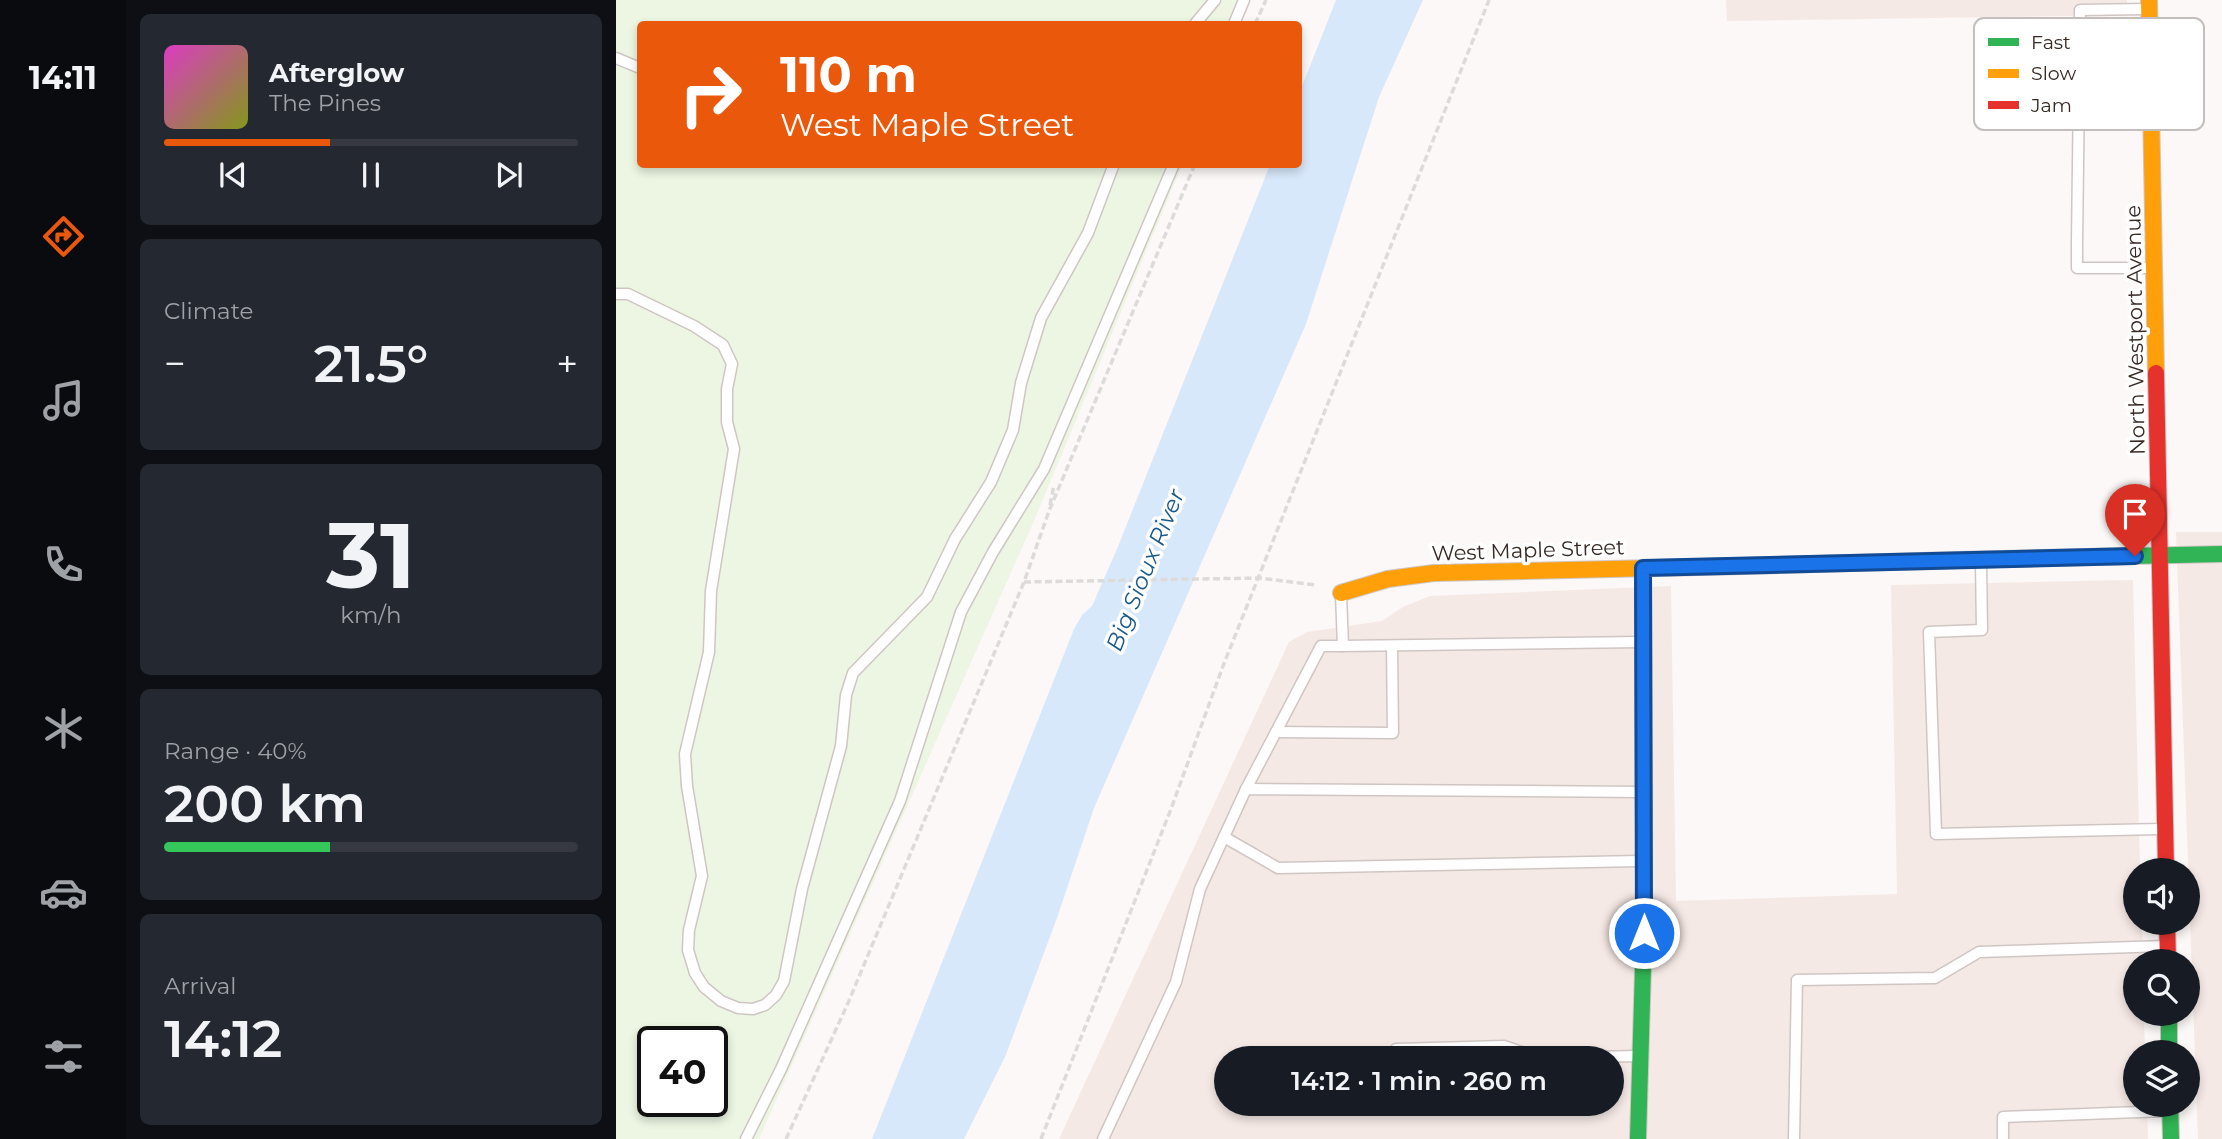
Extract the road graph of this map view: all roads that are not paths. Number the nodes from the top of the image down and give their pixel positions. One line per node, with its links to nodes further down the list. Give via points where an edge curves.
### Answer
1 (1215, 0): 5 (lane)
2 (1244, 0): 6 (lane)
3 (2149, 4): 4 (lane, via 2080,10)
4 (2080, 18)
5 (1198, 21)
6 (1235, 21)
7 (616, 58): 8 (lane)
8 (637, 67)
9 (2079, 130): 13 (lane, via 2077,268)
10 (2151, 130): 13 (street, North Westport Avenue)
11 (1112, 168): 14 (lane, via 1088,233 1041,318 1021,383 1013,430 991,482 955,539 927,597 853,673 845,695 841,746 802,888 784,981 765,1005 752,1009 720,1001 704,987 688,950 702,877 685,754 709,652 711,591 734,449 727,422 732,364 723,345 694,326 628,294)
12 (1172, 168): 35 (lane, via 1044,469 961,612 900,801)
13 (2154, 268): 16 (street, North Westport Avenue)
14 (616, 294)
15 (2222, 554): 16 (street, West Maple Street)
16 (2160, 556): 17 (street, West Maple Street); 26 (street, North Westport Avenue)
17 (1981, 560): 18 (street, West Maple Street); 26 (lane, via 1982,630 1929,632 1936,834)
18 (1643, 568): 19 (street, West Maple Street, via 1409,575); 20 (street)
19 (1341, 593): 21 (lane)
20 (1643, 642): 22 (lane); 25 (street)
21 (1343, 646): 22 (lane); 23 (lane, via 1321,646)
22 (1392, 646): 23 (lane, via 1393,733)
23 (1276, 732): 24 (lane)
24 (1246, 789): 25 (lane); 27 (lane)
25 (1645, 792): 29 (street)
26 (2165, 829): 28 (street, North Westport Avenue)
27 (1224, 836): 29 (lane, via 1278,867); 36 (lane, via 1200,889 1176,982)
28 (2166, 858)
29 (1644, 861): 32 (street)
30 (2123, 954): 38 (lane, via 1979,952 1935,978 1797,980)
31 (1624, 1056): 32 (lane)
32 (1641, 1056): 37 (street)
33 (2123, 1110): 39 (lane, via 2003,1116)
34 (2171, 1117): 40 (street)
35 (746, 1139)
36 (1103, 1139)
37 (1638, 1139)
38 (1794, 1139)
39 (2003, 1139)
40 (2171, 1139)

